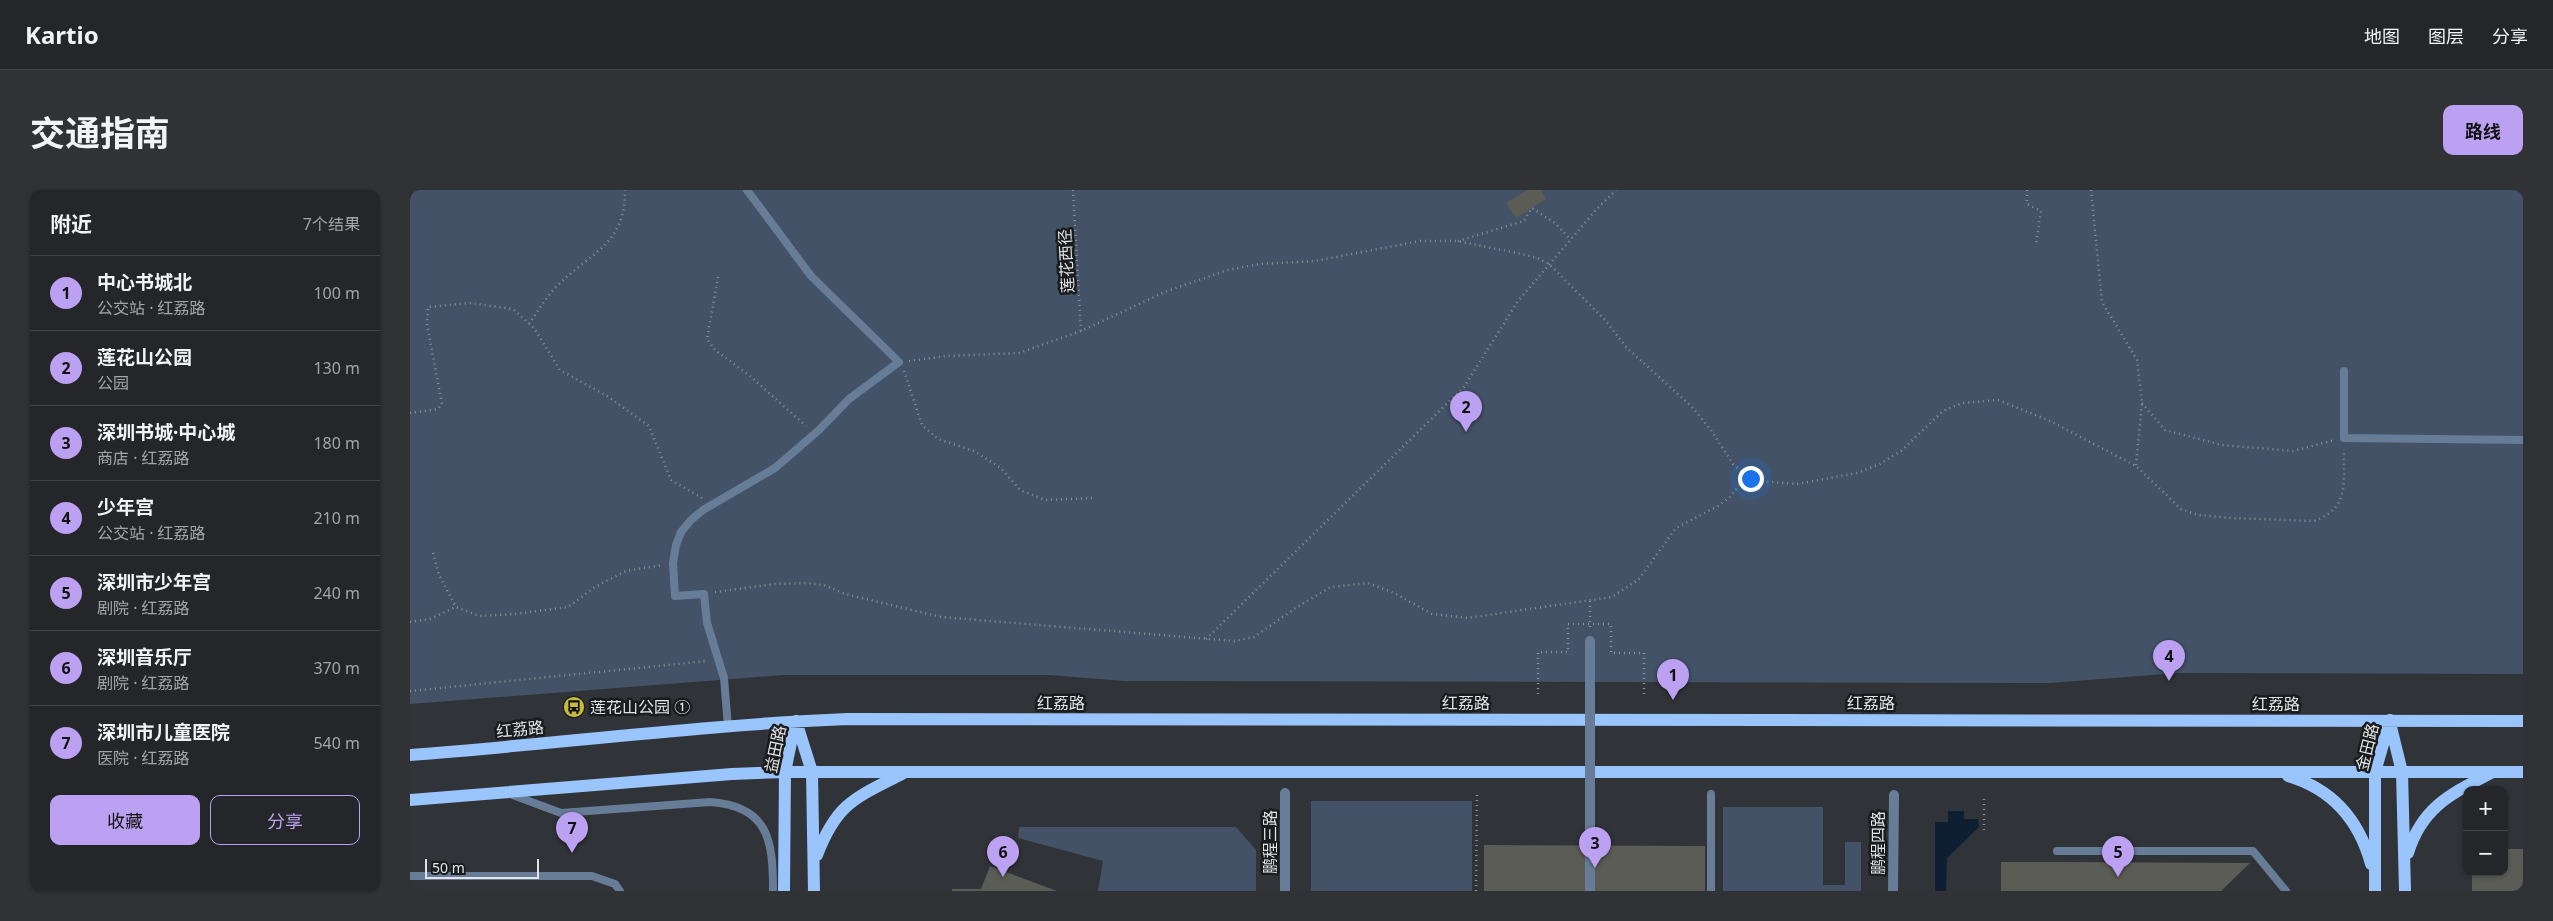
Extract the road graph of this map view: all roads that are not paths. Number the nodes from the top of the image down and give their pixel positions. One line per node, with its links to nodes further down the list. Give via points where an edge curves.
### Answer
1 (747, 190): 8 (lane, via 810,276 899,362 849,399 775,468 712,504 681,532 674,563 674,596 704,594 707,623 724,678)
2 (2344, 371): 3 (lane, via 2344,438)
3 (2523, 440)
4 (1590, 640): 33 (street, bridge)
5 (796, 720): 6 (main road, 红荔路); 8 (main road, 红荔路); 10 (main road, 益田路); 11 (main road, 益田路)
6 (2390, 720): 7 (main road, 红荔路); 14 (main road, 金田路); 15 (main road, 金田路)
7 (2523, 720)
8 (728, 727): 9 (main road, 红荔路)
9 (410, 755)
10 (785, 772): 11 (main road); 18 (main road); 30 (main road, 益田路)
11 (812, 772): 12 (main road); 24 (main road, 益田路)
12 (905, 772): 13 (main road); 24 (main road, via 844,807 830,826)
13 (2272, 772): 14 (main road); 27 (main road, via 2305,781 2332,798 2354,822 2366,848)
14 (2375, 772): 15 (main road); 27 (main road, 金田路)
15 (2402, 772): 16 (main road); 25 (main road, 金田路)
16 (2493, 772): 17 (main road); 25 (main road, via 2450,795 2431,810 2414,835)
17 (2523, 772)
18 (506, 792): 22 (main road); 29 (lane, via 561,813 710,802 733,805 757,820 768,835)
19 (1285, 793): 32 (street, 鹏程三路)
20 (1711, 794): 34 (lane)
21 (1894, 795): 35 (street, 鹏程四路)
22 (410, 800)
23 (2057, 851): 36 (lane, via 2253,851)
24 (814, 862): 31 (main road, 益田路)
25 (2405, 862): 37 (main road, 金田路)
26 (410, 876): 28 (lane, via 592,876 615,884)
27 (2375, 885)
28 (620, 891)
29 (773, 891)
30 (784, 891)
31 (814, 891)
32 (1285, 891)
33 (1590, 891)
34 (1711, 891)
35 (1893, 891)
36 (2286, 891)
37 (2406, 891)

